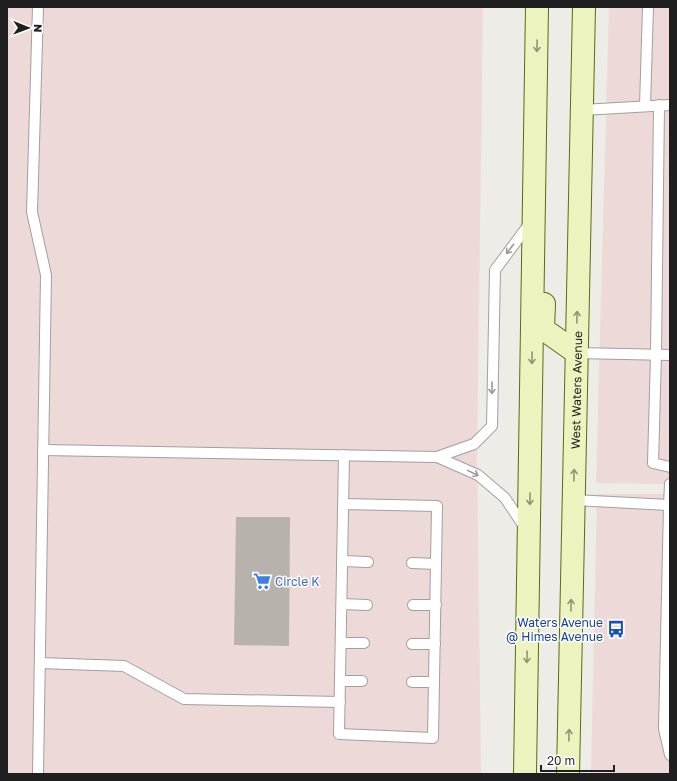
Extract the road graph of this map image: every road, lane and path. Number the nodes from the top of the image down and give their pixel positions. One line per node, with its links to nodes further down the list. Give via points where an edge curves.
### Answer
1 (38, 7): 14 (lane, via 32,212 46,275)
2 (537, 7): 8 (main road, one-way to 8)
3 (584, 7): 9 (main road, West Waters Avenue)
4 (648, 7): 7 (lane)
5 (659, 105): 6 (lane); 7 (lane); 12 (lane)
6 (670, 105)
7 (645, 106): 9 (lane)
8 (536, 108): 10 (main road); 11 (main road, via 544,162 543,329)
9 (582, 110): 11 (main road, West Waters Avenue, one-way to 9)
10 (534, 218): 16 (lane, one-way to 16, via 495,270 492,426 474,444); 22 (main road, one-way to 22)
11 (576, 353): 12 (lane); 19 (main road, West Waters Avenue, one-way to 11)
12 (656, 355): 13 (lane); 17 (lane, via 653,463)
13 (670, 355)
14 (43, 450): 15 (lane); 35 (lane)
15 (344, 455): 16 (lane); 20 (lane)
16 (437, 457): 22 (lane, one-way to 22, via 478,475 505,498)
17 (670, 467)
18 (670, 484): 21 (lane)
19 (574, 500): 21 (lane); 45 (main road, West Waters Avenue, one-way to 19)
20 (343, 504): 23 (lane); 26 (lane, via 437,506)
21 (669, 505): 40 (lane)
22 (529, 534): 44 (main road, one-way to 44)
23 (342, 561): 24 (lane); 27 (lane)
24 (368, 562)
25 (412, 563): 26 (lane)
26 (436, 564): 30 (lane)
27 (342, 604): 28 (lane); 31 (lane)
28 (367, 604)
29 (413, 605): 30 (lane)
30 (436, 605): 34 (lane)
31 (341, 643): 32 (lane); 36 (lane)
32 (364, 643)
33 (412, 644): 34 (lane)
34 (435, 644): 39 (lane)
35 (40, 663): 41 (lane, via 124,666 184,699); 43 (lane)
36 (340, 681): 37 (lane); 41 (lane)
37 (362, 681)
38 (412, 682): 39 (lane)
39 (434, 682): 41 (lane, via 433,738 339,734)
40 (668, 687): 42 (lane, via 664,729)
41 (340, 702)
42 (670, 755)
43 (38, 774)
44 (526, 774)
45 (568, 774)

